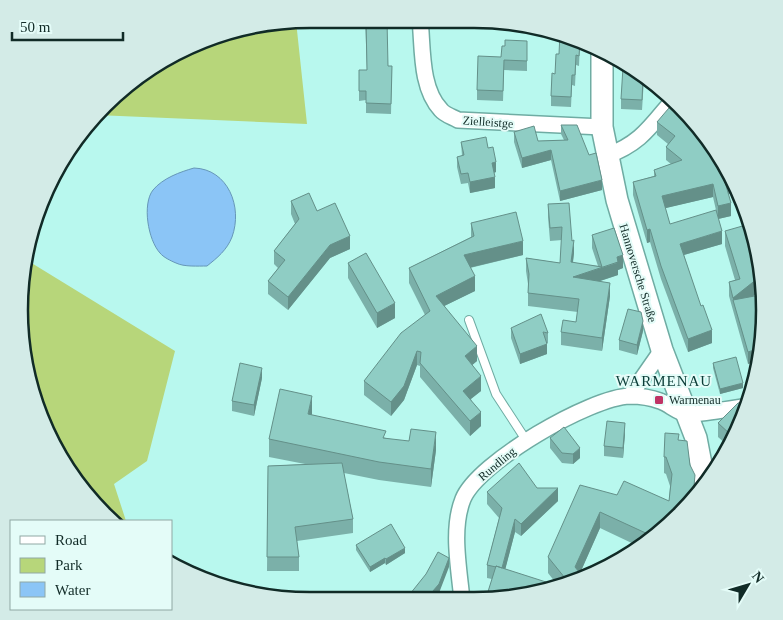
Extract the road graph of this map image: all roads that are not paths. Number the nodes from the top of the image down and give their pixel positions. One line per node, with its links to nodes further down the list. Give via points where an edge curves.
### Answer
1 (421, 28): 4 (street, Zielleistge, via 426,80 432,98 442,112 458,120)
2 (602, 59): 4 (street, Hannoversche Straße)
3 (668, 106): 5 (street, via 638,141)
4 (602, 127): 5 (street, Hannoversche Straße)
5 (606, 156): 7 (street, Hannoversche Straße, via 616,200)
6 (469, 320): 11 (lane, via 496,394)
7 (662, 350): 8 (street); 10 (street, Hannoversche Straße)
8 (630, 396): 10 (street, Rundling, via 659,400); 11 (street, Rundling, via 588,408)
9 (738, 408): 10 (street)
10 (687, 414): 12 (street, Hannoversche Straße, via 696,438)
11 (526, 440): 13 (street, Rundling, via 480,476 462,500 457,530)
12 (703, 474)
13 (461, 592)

